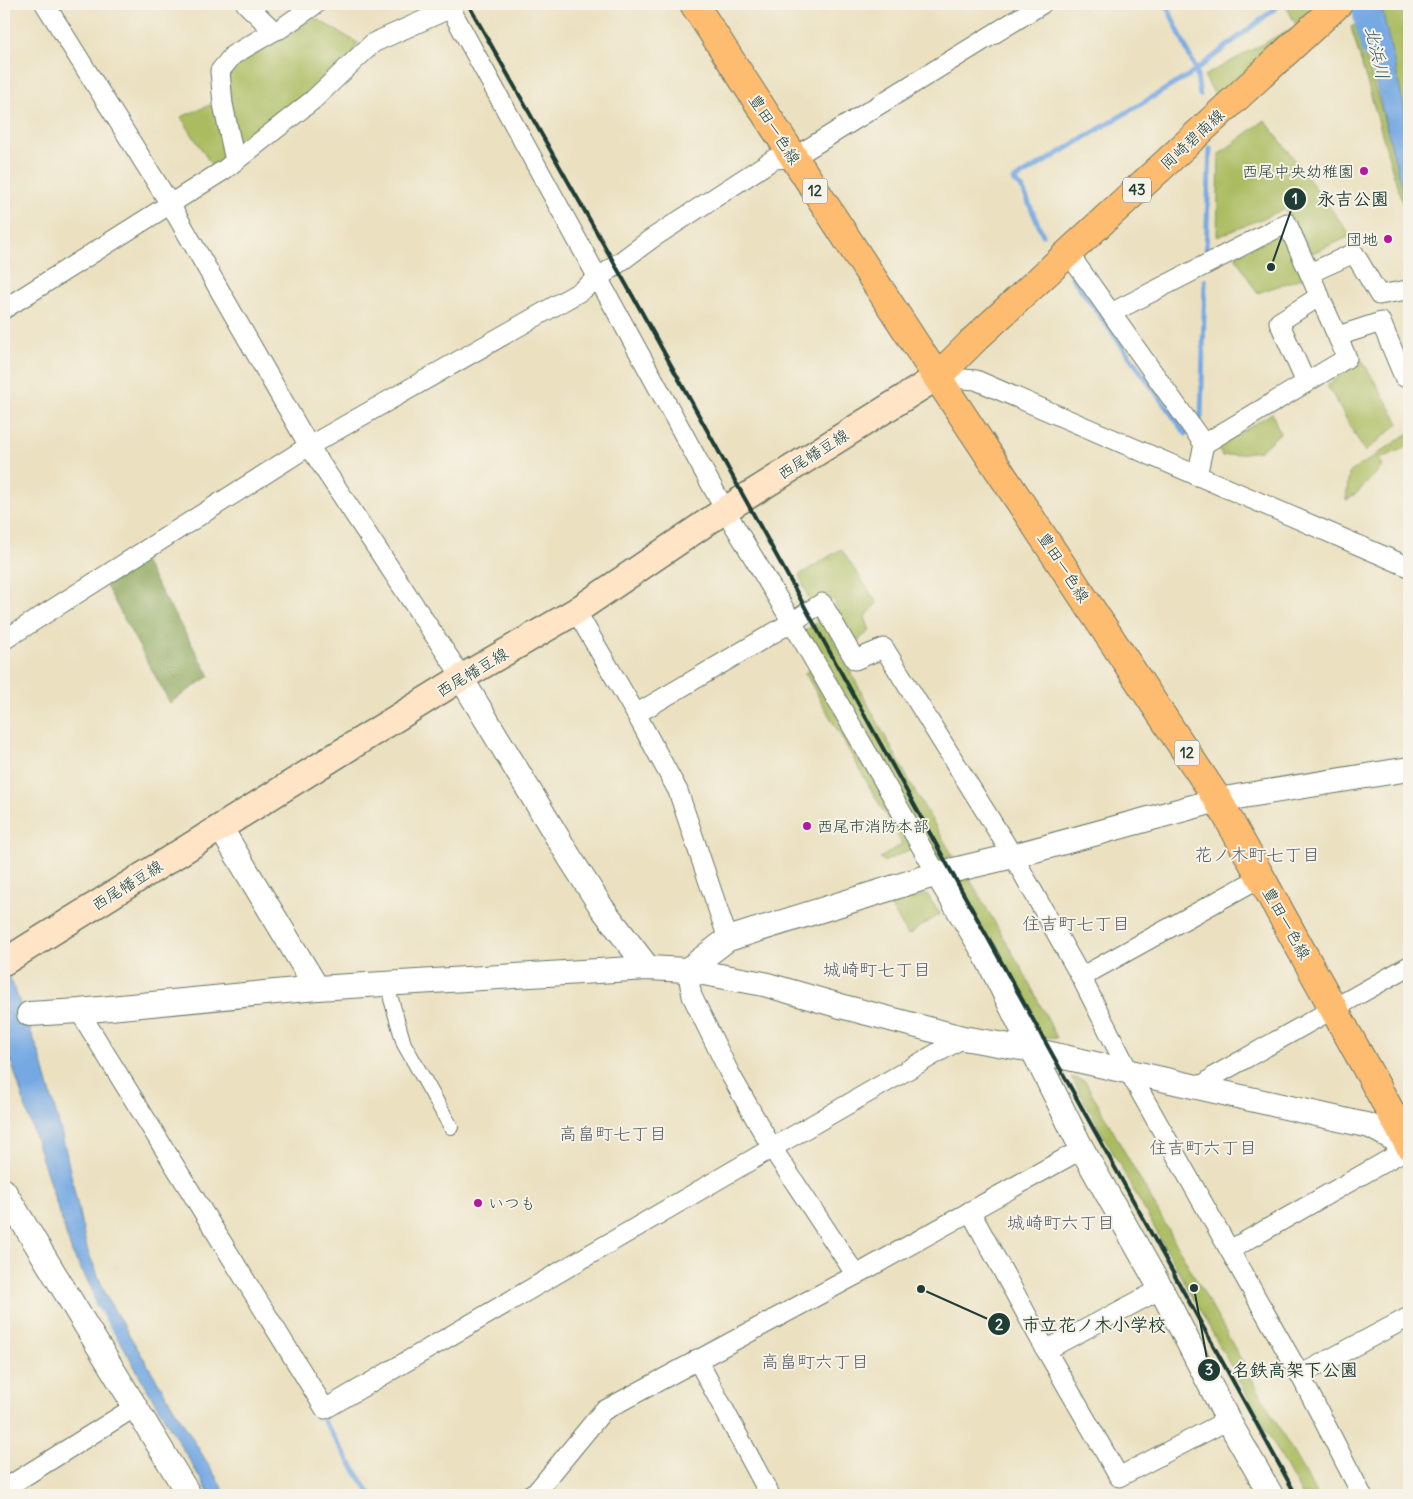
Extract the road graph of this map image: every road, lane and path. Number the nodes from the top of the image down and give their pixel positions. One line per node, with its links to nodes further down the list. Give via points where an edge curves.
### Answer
1 (45, 4): 11 (street)
2 (246, 4): 8 (street)
3 (316, 4): 8 (street)
4 (694, 4): 9 (main road, 豊田一色線 / 12)
5 (1042, 4): 9 (street)
6 (1338, 4): 12 (main road, 岡崎碧南線 / 43)
7 (449, 6): 10 (street, via 373,43 313,100); 14 (street)
8 (274, 31): 10 (street, via 233,56 220,71 223,104)
9 (793, 158): 14 (street, via 774,159 650,239); 20 (main road, 豊田一色線 / 12)
10 (236, 161): 11 (street)
11 (170, 204): 17 (street); 24 (street)
12 (1068, 254): 18 (street); 20 (main road, 岡崎碧南線 / 43)
13 (1310, 273): 15 (street, via 1354,253 1379,295); 16 (street); 18 (street, via 1287,223)
14 (599, 279): 24 (street); 26 (street)
15 (1407, 290)
16 (1320, 296): 19 (street); 22 (street, via 1279,322)
17 (4, 309)
18 (1110, 313): 23 (street)
19 (1338, 336): 21 (street, via 1381,322); 22 (street, via 1347,358)
20 (937, 377): 25 (street, via 976,380); 26 (main road, 西尾幡豆線); 34 (main road, 豊田一色線 / 12)
21 (1404, 377)
22 (1306, 382): 23 (street)
23 (1204, 444): 25 (street)
24 (309, 446): 30 (street); 31 (street)
25 (1198, 476): 27 (street)
26 (725, 510): 28 (main road, 西尾幡豆線); 29 (street)
27 (1409, 567)
28 (576, 611): 31 (main road, 西尾幡豆線); 32 (street)
29 (792, 622): 32 (street); 36 (street, via 822,603 855,660 884,648); 37 (street)
30 (4, 640)
31 (462, 678): 35 (main road, 西尾幡豆線); 42 (street, via 592,891)
32 (636, 714): 39 (street, via 678,791)
33 (1409, 768): 34 (street)
34 (1218, 800): 36 (street); 38 (main road, 豊田一色線 / 12)
35 (220, 827): 40 (main road, 西尾幡豆線); 45 (street)
36 (1013, 856): 37 (street); 44 (street)
37 (937, 874): 39 (street); 51 (street, via 984,952)
38 (1261, 877): 44 (street); 47 (main road, 豊田一色線 / 12)
39 (728, 939): 43 (street)
40 (4, 962)
41 (1409, 966): 47 (street)
42 (648, 968): 43 (street); 45 (street)
43 (687, 970): 50 (street, via 764,984); 56 (street, via 692,996 729,1072)
44 (1081, 977): 52 (street)
45 (317, 988): 48 (street)
46 (391, 999): 54 (street, via 404,1044)
47 (1333, 1008): 53 (street); 55 (main road, 豊田一色線 / 12)
48 (79, 1011): 49 (street); 56 (street, via 325,1409)
49 (29, 1014)
50 (963, 1038): 51 (street); 56 (street)
51 (1033, 1050): 52 (street); 57 (street)
52 (1129, 1072): 53 (street); 60 (street)
53 (1200, 1087): 55 (street, via 1370,1126)
54 (451, 1127)
55 (1409, 1146): 60 (street)
56 (772, 1148): 61 (street)
57 (1082, 1149): 59 (street); 62 (street)
58 (4, 1192): 67 (street)
59 (970, 1211): 61 (street); 64 (street)
60 (1230, 1250): 66 (street)
61 (856, 1275): 65 (street)
62 (1161, 1289): 64 (street); 68 (street)
63 (1409, 1317): 66 (street)
64 (1046, 1350): 68 (street, via 1119,1477)
65 (697, 1359): 70 (street, via 603,1411); 72 (street)
66 (1300, 1375): 74 (street)
67 (135, 1407): 69 (street); 71 (street)
68 (1228, 1420): 73 (street)
69 (4, 1489)
70 (537, 1494)
71 (189, 1495)
72 (770, 1495)
73 (1271, 1495)
74 (1362, 1495)

